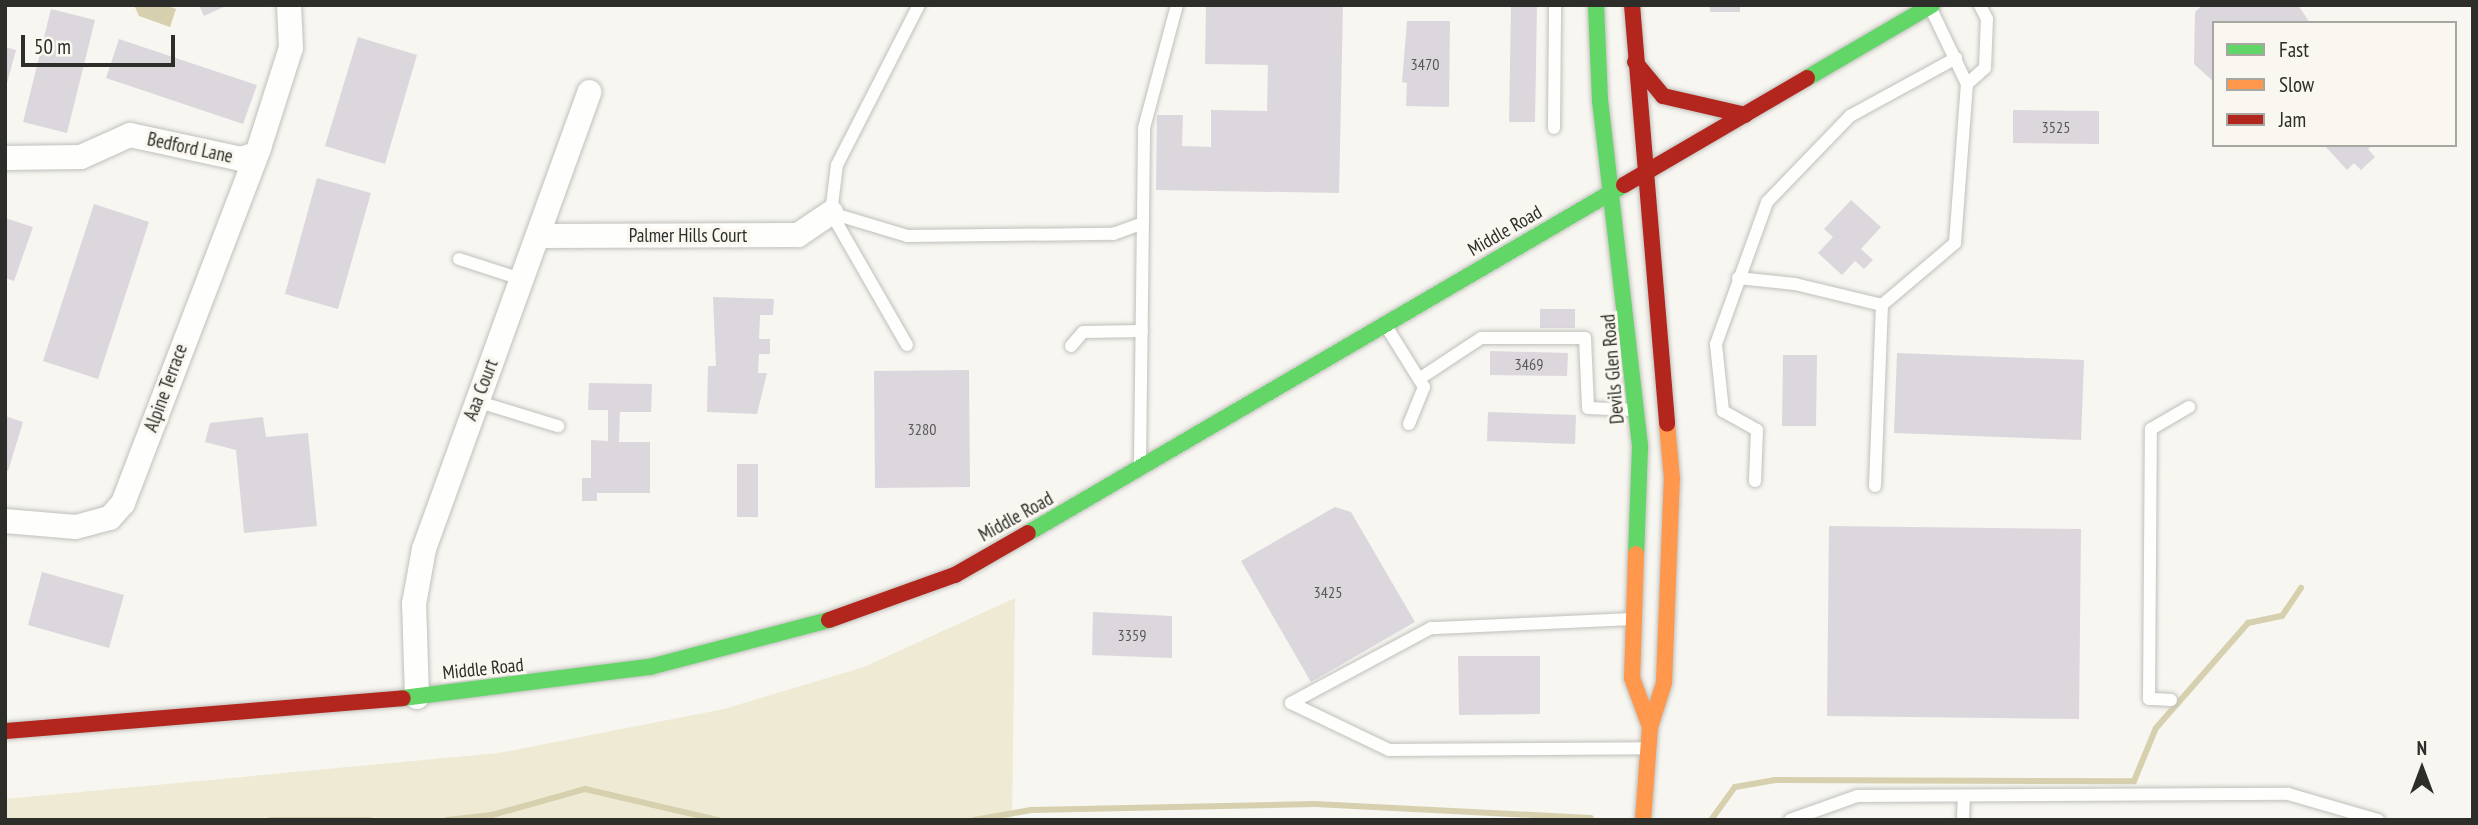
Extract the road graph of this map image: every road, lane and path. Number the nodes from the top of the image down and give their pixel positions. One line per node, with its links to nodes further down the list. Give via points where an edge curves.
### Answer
1 (289, 5): 15 (street, Alpine Terrace, via 291,48)
2 (919, 5): 19 (lane, via 837,165)
3 (1177, 5): 20 (lane, via 1144,128)
4 (1555, 5): 14 (lane)
5 (1596, 5): 18 (main road, Devils Glen Road)
6 (1632, 5): 10 (main road, Devils Glen Road)
7 (1980, 5): 11 (lane, via 1987,19 1985,68)
8 (1931, 6): 9 (lane); 13 (main road, Middle Road)
9 (1956, 58): 11 (lane); 23 (lane, via 1850,116 1816,147 1767,202)
10 (1635, 62): 13 (main road, via 1663,96 1709,111); 17 (main road, Devils Glen Road)
11 (1967, 84): 25 (lane, via 1955,243)
12 (590, 92): 21 (street, Aaa Court)
13 (1745, 114): 17 (main road, Middle Road)
14 (1554, 128)
15 (253, 155): 16 (street, Bedford Lane, via 241,159 130,135 81,157); 40 (street, Alpine Terrace, via 123,503 110,518 76,527)
16 (5, 158)
17 (1644, 174): 18 (main road, Middle Road); 34 (main road, Devils Glen Road)
18 (1613, 193): 26 (main road, Middle Road); 33 (main road, Devils Glen Road)
19 (831, 213): 20 (lane, via 907,236 1112,234); 21 (street, Palmer Hills Court, via 798,235); 28 (lane)
20 (1143, 223): 27 (lane)
21 (540, 236): 24 (street, Aaa Court)
22 (459, 258): 24 (lane)
23 (1738, 278): 25 (lane, via 1795,284); 38 (lane, via 1716,344 1723,411 1757,430)
24 (524, 280): 31 (street, Aaa Court)
25 (1882, 306): 39 (lane)
26 (1386, 325): 30 (lane); 37 (main road, Middle Road)
27 (1142, 331): 29 (lane, via 1083,332); 37 (lane)
28 (907, 345)
29 (1071, 346)
30 (1419, 379): 33 (lane, via 1481,338 1585,338 1588,408); 35 (lane, via 1424,387)
31 (476, 401): 36 (lane); 42 (street, Aaa Court, via 424,549 414,604)
32 (2189, 407): 43 (lane, via 2151,429 2149,699)
33 (1638, 410): 34 (lane); 41 (main road, Devils Glen Road)
34 (1669, 411): 44 (main road, Devils Glen Road, via 1672,534 1664,683)
35 (1409, 424)
36 (558, 426)
37 (1140, 470): 42 (main road, Middle Road, via 955,575 842,617 650,667)
38 (1755, 481)
39 (1875, 486)
40 (5, 521)
41 (1636, 619): 44 (main road, Devils Glen Road, via 1632,678); 46 (lane, via 1431,628 1291,703 1389,750)
42 (417, 697): 45 (main road, Middle Road)
43 (2171, 700)
44 (1650, 727): 46 (main road, Devils Glen Road)
45 (5, 731)
46 (1649, 748): 48 (main road, Devils Glen Road)
47 (1964, 796): 49 (lane, via 1857,796); 50 (lane); 51 (lane, via 2288,794)
48 (1643, 820)
49 (1790, 820)
50 (1963, 820)
51 (2378, 820)

